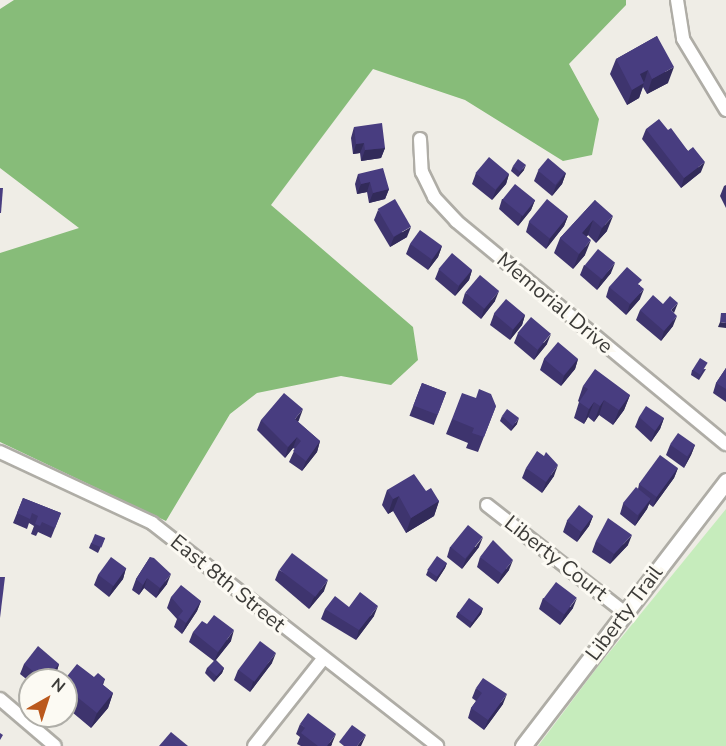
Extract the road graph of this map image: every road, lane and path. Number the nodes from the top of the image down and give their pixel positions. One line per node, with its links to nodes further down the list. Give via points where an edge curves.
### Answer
1 (677, 0): 2 (street, via 683,39)
2 (726, 110)
3 (420, 139): 4 (street, Memorial Drive, via 422,172 434,197 456,221)
4 (726, 444)
5 (0, 452): 9 (street, East 8th Street, via 152,523)
6 (726, 481): 8 (street, Liberty Trail)
7 (487, 505): 8 (street, Liberty Court)
8 (624, 612): 14 (street, Liberty Trail)
9 (323, 660): 12 (street); 13 (street, East 8th Street)
10 (0, 699): 11 (street)
11 (55, 746)
12 (254, 746)
13 (437, 746)
14 (523, 746)

